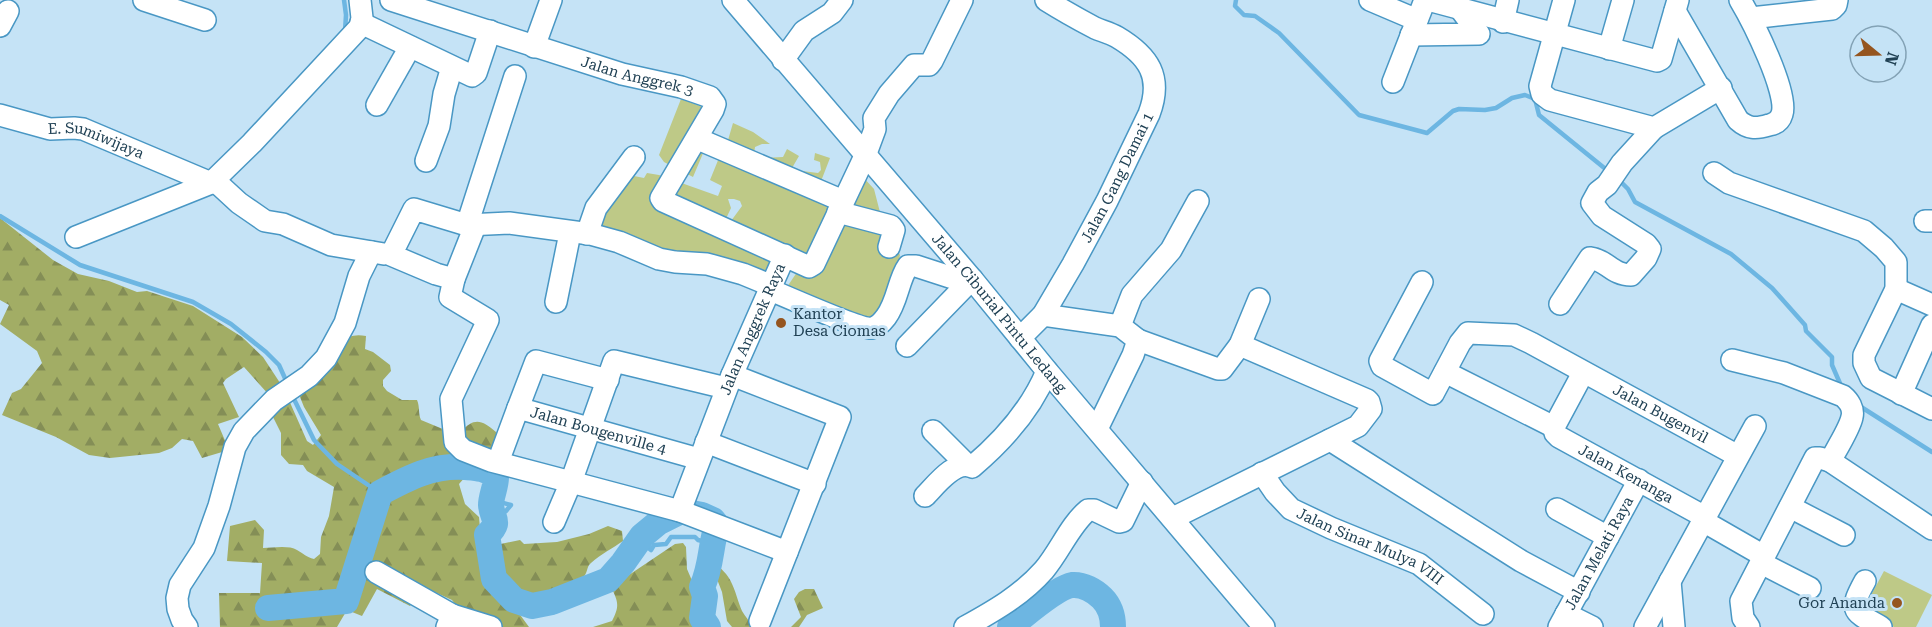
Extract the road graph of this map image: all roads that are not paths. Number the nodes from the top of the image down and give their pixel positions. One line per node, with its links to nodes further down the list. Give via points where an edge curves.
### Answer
1 (144, 0): 17 (street)
2 (360, 0): 19 (street)
3 (391, 0): 20 (street, Jalan Anggrek 3)
4 (551, 0): 23 (street)
5 (733, 0): 25 (street, Jalan Ciburial Pintu Ledang)
6 (842, 0): 25 (street, via 832,13 804,31)
7 (962, 0): 34 (street, Jalan Anggrek Raya, via 932,61 925,66 914,65 874,118 875,129)
8 (1046, 0): 56 (street, Jalan Gang Damai 1, via 1116,36 1144,58 1153,71 1155,93 1149,114 1107,201)
9 (1370, 0): 16 (street)
10 (1508, 0): 18 (street)
11 (1564, 0): 21 (street)
12 (1623, 0): 24 (street)
13 (1837, 0): 15 (street, via 1832,9)
14 (1676, 6): 24 (street, via 1661,59); 29 (street)
15 (1745, 9): 29 (street, via 1779,89 1782,117 1757,129 1745,125 1734,114)
16 (1433, 10): 18 (street); 28 (street)
17 (205, 20)
18 (1503, 22): 21 (street)
19 (361, 23): 22 (street); 38 (street, via 252,143)
20 (490, 31): 23 (street, Jalan Anggrek 3); 26 (street, via 474,75)
21 (1553, 35): 24 (street); 32 (street, via 1540,86 1542,94 1550,100)
22 (410, 47): 26 (street); 30 (street)
23 (534, 47): 33 (street, Jalan Anggrek 3, via 710,97 715,104)
24 (1609, 49)
25 (783, 60): 34 (street, Jalan Ciburial Pintu Ledang)
26 (452, 67): 36 (street, via 439,126)
27 (515, 76): 41 (street)
28 (1393, 82)
29 (1721, 88): 32 (street)
30 (377, 105)
31 (0, 115): 38 (street, E. Sumiwijaya, via 50,129 83,129)
32 (1654, 128): 54 (street, via 1598,192 1593,203 1602,216 1646,244 1650,249 1646,258 1631,275 1621,275 1590,258)
33 (698, 139): 40 (street); 46 (street, Jalan Anggrek 3, via 661,198 663,201)
34 (865, 156): 40 (street, Jalan Anggrek Raya); 47 (street, Jalan Ciburial Pintu Ledang)
35 (634, 157): 42 (street)
36 (426, 161)
37 (1714, 173): 51 (street, via 1729,183 1864,231 1896,262)
38 (205, 179): 43 (street); 45 (street, via 265,222 283,224 331,245)
39 (1198, 201): 58 (street, via 1171,250 1132,295)
40 (840, 207): 44 (street, via 891,226 894,230); 46 (street, Jalan Anggrek Raya, via 814,264 809,267)
41 (471, 226): 42 (street, via 509,223); 45 (street, via 414,209); 48 (street)
42 (579, 233): 50 (street, via 619,242 659,259 707,264 743,274); 53 (street)
43 (76, 237)
44 (889, 247)
45 (381, 254): 48 (street); 109 (street, via 359,276 345,323 326,358 249,426 235,447 204,548 180,585 178,609)
46 (785, 255): 50 (street, Jalan Anggrek Raya)
47 (971, 278): 50 (street, via 953,278 908,266 892,308 871,328 849,324); 59 (street, Jalan Ciburial Pintu Ledang); 62 (street)
48 (453, 279): 81 (street, via 450,297 488,320 451,399 455,442 463,450)
49 (1422, 282): 65 (street, via 1380,365 1433,394)
50 (769, 287): 68 (street, Jalan Anggrek Raya)
51 (1896, 289): 55 (street); 69 (street, via 1864,355 1864,363 1871,378)
52 (1259, 299): 61 (street)
53 (556, 302)
54 (1560, 304)
55 (1932, 305)
56 (1043, 315): 58 (street); 59 (street, Jalan Gang Damai 1)
57 (1932, 325): 69 (street)
58 (1120, 326): 60 (street)
59 (1020, 338): 64 (street, Jalan Ciburial Pintu Ledang)
60 (1138, 340): 61 (street, via 1221,369); 75 (street)
61 (1240, 345): 77 (street, via 1369,402 1371,409 1358,426)
62 (907, 346)
63 (1732, 360): 80 (street, via 1784,373 1848,401 1852,417)
64 (1047, 371): 75 (street, Jalan Ciburial Pintu Ledang); 82 (street, via 1025,413 982,459 972,467)
65 (1445, 372): 66 (street, Jalan Bugenvil, via 1468,333 1514,335); 73 (street, Jalan Kenanga)
66 (1583, 373): 73 (street); 79 (street, Jalan Bugenvil)
67 (608, 380): 68 (street, via 614,362); 70 (street, via 536,362); 74 (street)
68 (729, 382): 78 (street, Jalan Anggrek Raya); 87 (street, via 840,417)
69 (1901, 394): 71 (street)
70 (518, 408): 74 (street, Jalan Bougenville 4); 81 (street, Jalan Bougenville 4)
71 (1932, 409)
72 (1755, 426): 79 (street)
73 (1554, 427): 84 (street, Jalan Kenanga, via 1559,437)
74 (589, 428): 78 (street, Jalan Bougenville 4); 85 (street)
75 (1097, 429): 86 (street, Jalan Ciburial Pintu Ledang)
76 (933, 430): 82 (street)
77 (1330, 440): 83 (street); 104 (street, via 1521,561)
78 (702, 451): 87 (street, Jalan Bougenville 4); 91 (street, Jalan Anggrek Raya)
79 (1738, 456): 93 (street)
80 (1830, 461): 89 (street, via 1815,458); 95 (street)
81 (498, 462): 85 (street)
82 (967, 465): 88 (street, via 956,467)
83 (1262, 473): 92 (street); 105 (street, Jalan Sinar Mulya VIII, via 1291,509 1419,564)
84 (1640, 480): 93 (street, Jalan Kenanga); 97 (street, Jalan Melati Raya)
85 (571, 482): 91 (street); 94 (street)
86 (1142, 482): 92 (street, Jalan Ciburial Pintu Ledang); 111 (street, via 1126,519 1119,522 1092,509 1085,512 1029,585)
87 (814, 484): 98 (street)
88 (925, 496)
89 (1790, 507): 96 (street); 99 (street)
90 (1557, 509): 97 (street)
91 (680, 511): 98 (street)
92 (1173, 518): 112 (street, Jalan Ciburial Pintu Ledang)
93 (1704, 519): 99 (street, Jalan Kenanga); 101 (street)
94 (554, 522)
95 (1932, 529)
96 (1844, 535)
97 (1608, 537): 104 (street, Jalan Melati Raya)
98 (787, 552): 108 (street)
99 (1763, 560): 103 (street, Jalan Kenanga); 116 (street, via 1741,601 1743,618)
100 (376, 572): 107 (street)
101 (1670, 581): 114 (street); 115 (street)
102 (1865, 581): 117 (street, via 1855,598 1857,613)
103 (1810, 588)
104 (1579, 592): 106 (street, Jalan Melati Raya)
105 (1483, 614)
106 (1563, 620): 113 (street)
107 (449, 621): 110 (street)
108 (760, 621)
109 (187, 627)
110 (491, 627)
111 (965, 627)
112 (1264, 627)
113 (1592, 627)
114 (1645, 627)
115 (1674, 627)
116 (1749, 627)
117 (1881, 627)

